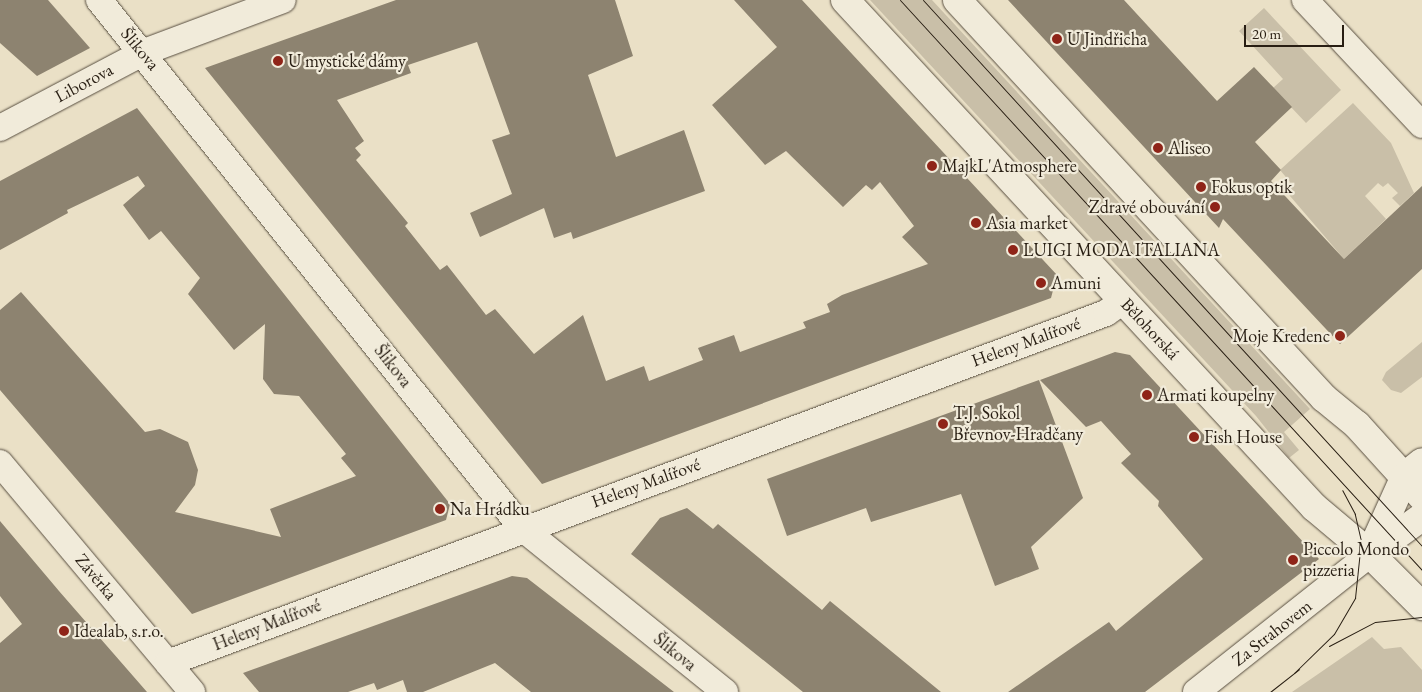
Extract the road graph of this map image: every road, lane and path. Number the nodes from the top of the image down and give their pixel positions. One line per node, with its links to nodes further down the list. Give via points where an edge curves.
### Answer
1 (99, 0): 6 (street, Šlikova)
2 (283, 0): 6 (street, Liborova)
3 (845, 0): 9 (street, Bělohorská)
4 (957, 0): 11 (street, via 1317,391)
5 (1305, 0): 7 (street)
6 (144, 52): 8 (street, Liborova); 13 (street, Šlikova)
7 (1422, 125)
8 (0, 128)
9 (1123, 301): 13 (street, Heleny Malířové, via 1106,313); 14 (street, Bělohorská, via 1314,507)
10 (0, 463): 16 (street, Závěrka)
11 (1416, 478): 14 (street)
12 (1422, 517): 14 (street)
13 (522, 528): 16 (street, Heleny Malířové); 18 (street, Šlikova)
14 (1370, 554): 15 (street, Bělohorská); 19 (street, Za Strahovem)
15 (1422, 606)
16 (168, 663): 17 (street, Závěrka)
17 (192, 692)
18 (726, 692)
19 (1196, 692)

